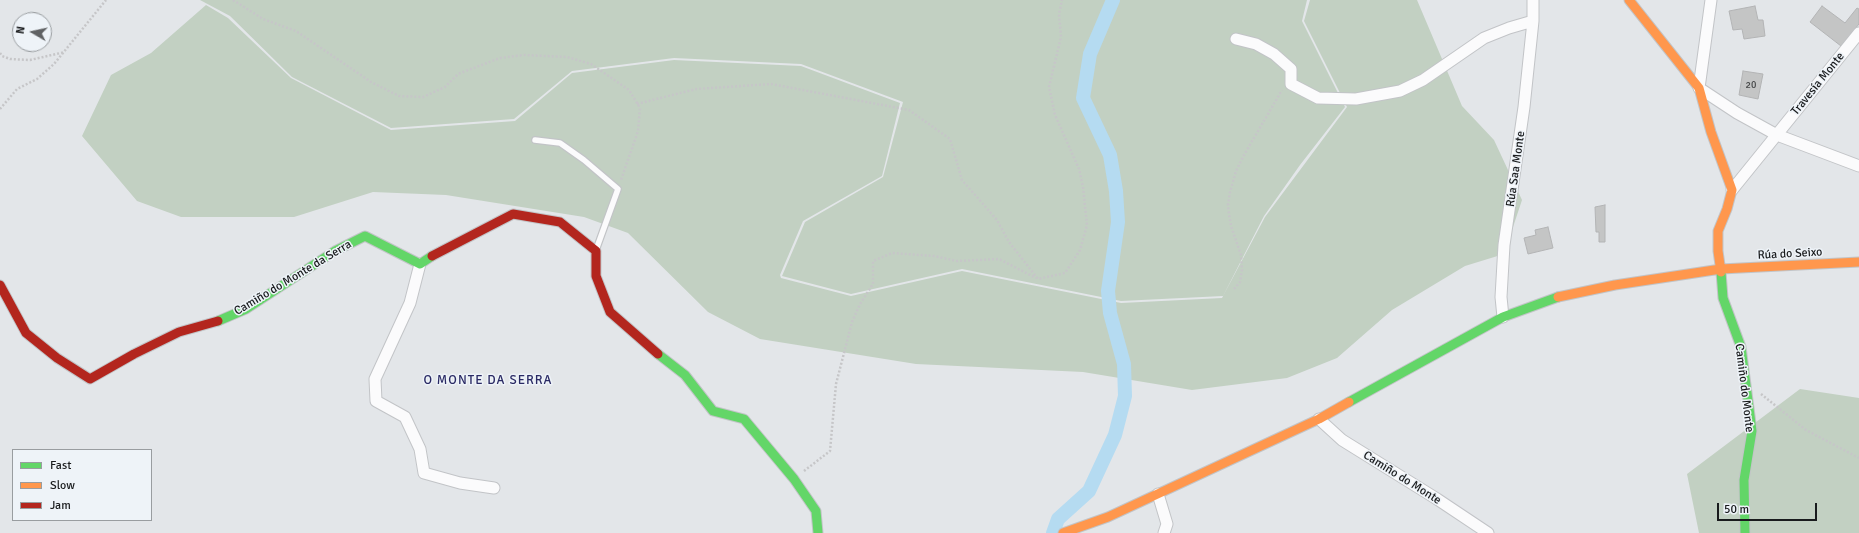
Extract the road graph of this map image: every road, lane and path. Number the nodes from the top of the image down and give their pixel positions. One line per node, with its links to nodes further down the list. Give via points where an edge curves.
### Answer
1 (106, 0): 10 (path)
2 (233, 0): 14 (path, via 263,19 296,31 371,82 399,96 423,97 445,87 458,74 500,58 524,55 567,56 591,64 629,90)
3 (1062, 0): 25 (path, via 1059,14 1060,37 1049,87 1055,115 1079,169 1087,225 1080,250 1065,273)
4 (1533, 0): 7 (street, Rúa Saa Monte)
5 (1629, 0): 13 (street)
6 (1711, 0): 13 (street)
7 (1533, 22): 12 (street, via 1484,38 1423,80 1400,91 1336,100 1318,98); 28 (street, Rúa Saa Monte, via 1504,244 1501,297)
8 (1859, 33): 16 (street, Travesía Monte)
9 (1236, 39): 12 (street, via 1256,44 1274,54 1291,69)
10 (66, 52): 11 (path, via 30,60 10,59); 15 (path, via 37,79 17,89)
11 (0, 53)
12 (1290, 84): 27 (path, via 1282,91 1260,127 1236,171 1230,192 1229,214 1241,255 1242,270 1240,282)
13 (1699, 88): 16 (street); 20 (street, via 1711,132)
14 (637, 104): 19 (path, via 640,108 638,131); 25 (path, via 696,89 771,84 909,110 950,139 962,180 996,220 1009,242)
15 (0, 109)
16 (1777, 135): 18 (street); 20 (street, Travesía Monte)
17 (535, 140): 19 (lane, via 560,144 584,160)
18 (1859, 166)
19 (618, 189): 21 (lane)
20 (1732, 190): 24 (street, Travesía Monte, via 1718,231 1718,251)
21 (596, 250): 23 (street, via 560,222 513,214); 32 (street, via 596,276 610,312 685,375 713,411 744,419)
22 (1859, 262): 24 (street, Rúa do Seixo)
23 (420, 264): 26 (street, Camiño do Monte da Serra, via 365,236 335,251 246,309 215,322 180,332 90,379 57,358 26,333); 33 (street, via 410,303 375,379 376,401 405,417 420,450 424,473 460,483)
24 (1722, 269): 28 (street, Rúa do Seixo, via 1561,296); 29 (street, Camiño do Monte, via 1723,298 1741,347)
25 (1038, 279): 32 (path, via 999,259 957,261 934,256 892,254 873,261 873,284 852,322 836,384 830,451)
26 (0, 285)
27 (1234, 289)
28 (1503, 317): 30 (street, Rúa do Seixo)
29 (1745, 378): 31 (path, via 1766,400 1806,430); 39 (street, Camiño do Monte, via 1752,431 1744,480)
30 (1319, 419): 34 (street, Rúa do Seixo); 38 (street, Camiño do Monte, via 1342,440)
31 (1859, 458)
32 (794, 479): 35 (street, via 816,511)
33 (494, 488)
34 (1158, 494): 36 (street, Rúa do Seixo, via 1108,517); 37 (street, via 1167,524)
35 (818, 533)
36 (1063, 533)
37 (1164, 533)
38 (1488, 533)
39 (1744, 533)

